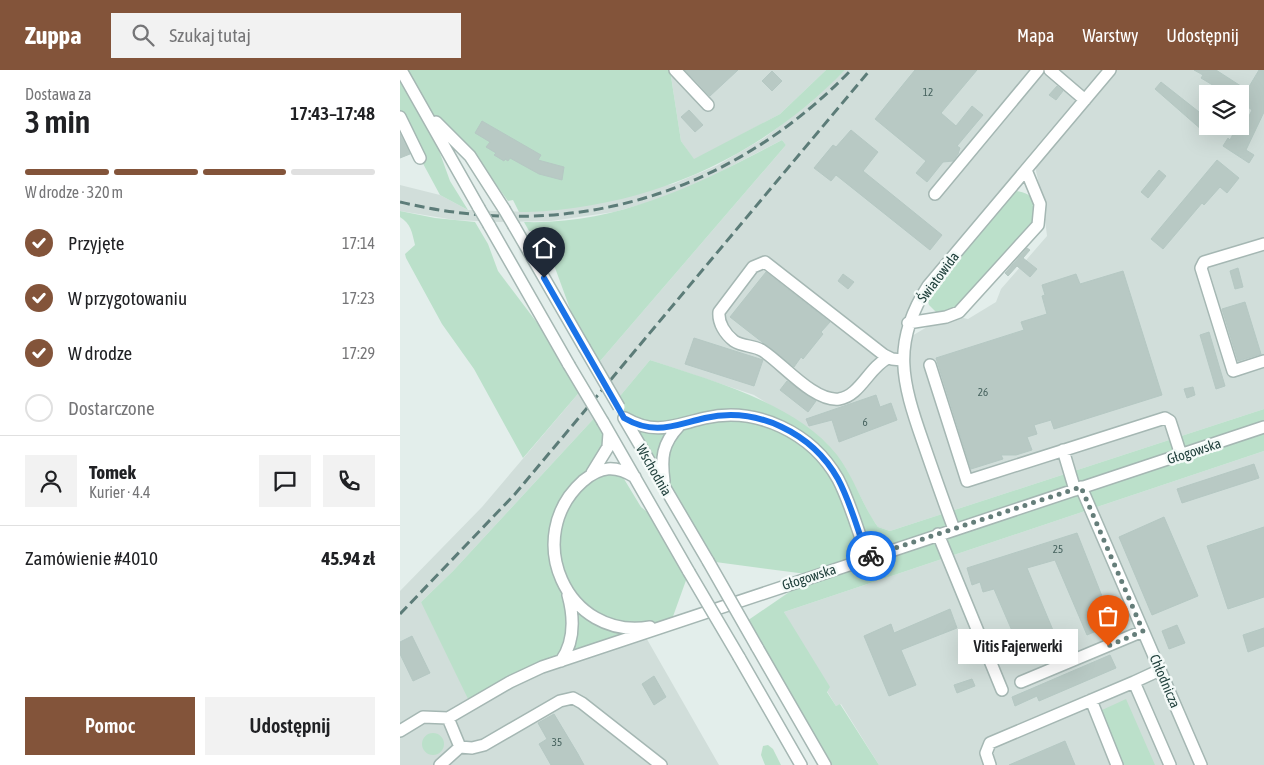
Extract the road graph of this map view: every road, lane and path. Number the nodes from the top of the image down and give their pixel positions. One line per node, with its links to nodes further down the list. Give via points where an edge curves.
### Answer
1 (401, 70): 8 (street, Wschodnia)
2 (675, 70): 7 (street)
3 (1038, 70): 12 (street)
4 (1050, 70): 6 (street)
5 (1110, 70): 6 (street, Światowida)
6 (1085, 100): 11 (street, Światowida)
7 (708, 105)
8 (424, 107): 19 (street, Wschodnia, bridge, via 470,156); 20 (street, Wschodnia, bridge)
9 (400, 117): 10 (street)
10 (420, 158)
11 (1026, 170): 14 (street, Światowida, via 928,286); 14 (street, via 1039,198 1041,212 1038,225 959,312)
12 (935, 194)
13 (1264, 244): 17 (street, via 1204,262 1201,268 1233,371)
14 (908, 323): 16 (street, Światowida)
15 (888, 358): 15 (street, via 765,262 753,267 718,312 723,329 735,342 763,351 824,398 848,396); 16 (street)
16 (902, 360): 29 (street, Światowida, via 906,391)
17 (1264, 361)
18 (930, 365): 23 (street, via 967,481)
19 (622, 412): 21 (street, via 649,427); 27 (street, Wschodnia)
20 (605, 426): 25 (street, via 609,444); 26 (street, Wschodnia)
21 (680, 426): 27 (street, via 663,450); 31 (street, via 707,417 738,416 765,420 792,432 814,450 838,479)
22 (1264, 427): 24 (street, Głogowska)
23 (1063, 450): 24 (street, via 1165,418 1170,421); 28 (street, Chłodnicza)
24 (1180, 455): 28 (street, Głogowska)
25 (590, 475): 26 (street, via 609,468 621,469); 32 (street, via 569,496 556,526 556,564)
26 (634, 477): 46 (street, Wschodnia, bridge)
27 (665, 488): 47 (street, Wschodnia, bridge)
28 (1078, 488): 29 (street, Głogowska); 34 (street, Chłodnicza)
29 (954, 529): 30 (street, Głogowska)
30 (938, 534): 31 (street, Głogowska); 39 (street)
31 (868, 558): 33 (street, Głogowska)
32 (567, 590): 33 (street, via 584,610 609,623 639,628); 35 (street, via 572,630)
33 (671, 622): 35 (street, Głogowska, via 644,634)
34 (1143, 631): 36 (street, Chłodnicza); 37 (street)
35 (561, 660): 41 (street, Głogowska, via 518,678)
36 (1160, 670): 38 (street); 51 (street, Chłodnicza)
37 (1021, 682)
38 (1134, 682): 40 (street); 50 (street)
39 (1002, 690)
40 (1090, 700): 48 (street, via 990,743 986,753); 49 (street)
41 (448, 718): 42 (street, via 423,717); 43 (street)
42 (400, 731)
43 (460, 747): 44 (street); 45 (street, via 484,745 560,701 572,698)
44 (440, 765)
45 (661, 765)
46 (801, 765)
47 (825, 765)
48 (990, 765)
49 (1117, 765)
50 (1170, 765)
51 (1201, 765)

